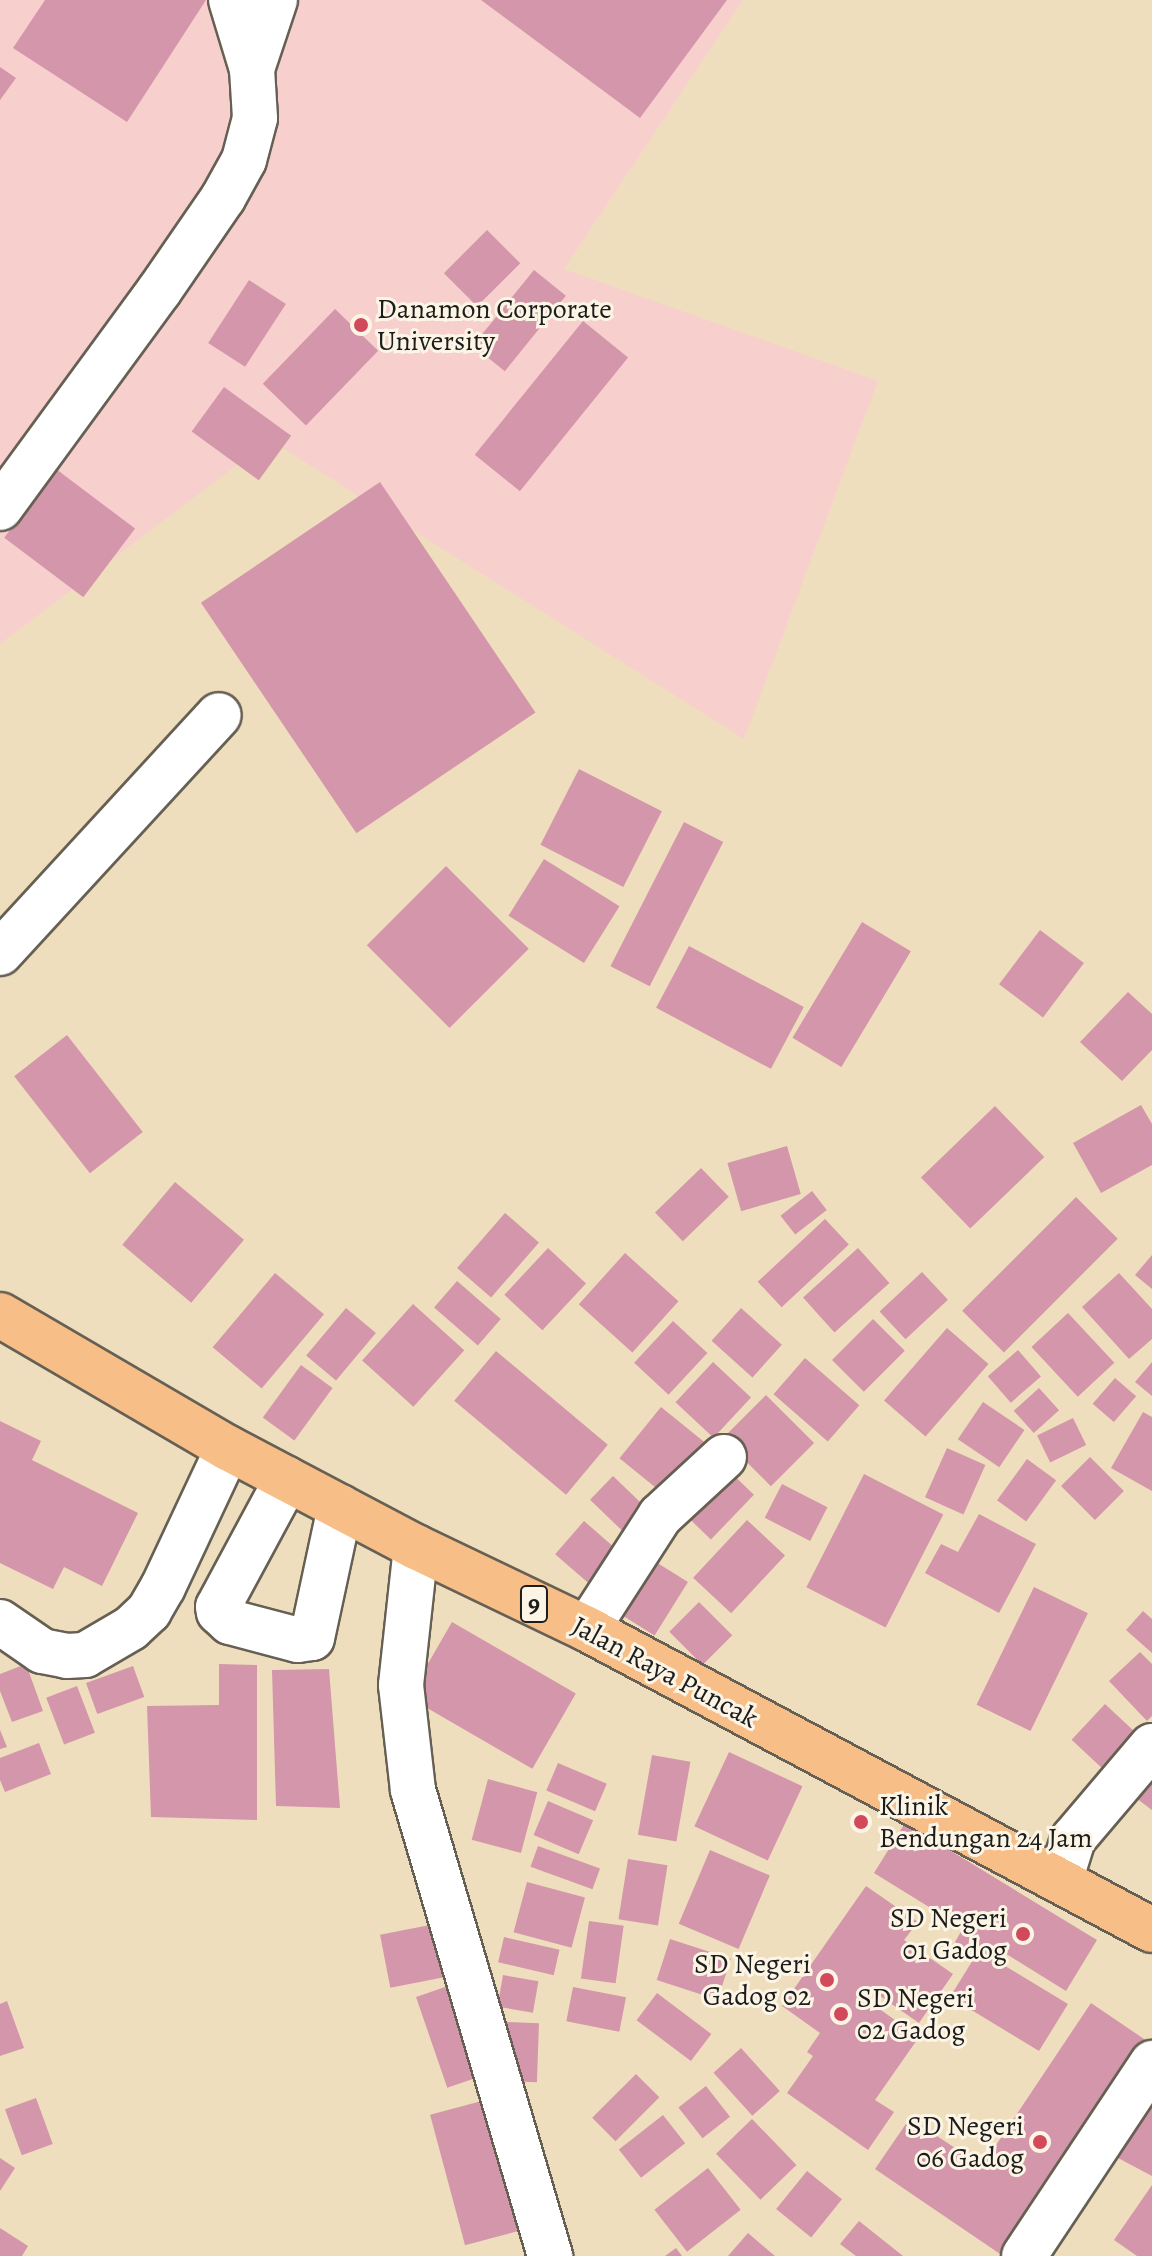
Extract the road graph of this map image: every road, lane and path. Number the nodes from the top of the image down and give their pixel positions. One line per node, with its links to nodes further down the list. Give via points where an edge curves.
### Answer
1 (231, 0): 3 (street)
2 (275, 0): 3 (street)
3 (252, 69): 4 (street, via 255,118 244,160 223,198)
4 (0, 508)
5 (219, 715): 6 (street)
6 (0, 953)
7 (3, 1319): 8 (highway, Jalan Raya Puncak / 9)
8 (228, 1448): 10 (highway, Jalan Raya Puncak / 9); 13 (street, via 163,1587 131,1628 85,1655 67,1656 42,1651)
9 (724, 1457): 14 (street, via 660,1516)
10 (287, 1479): 11 (highway, Jalan Raya Puncak / 9); 11 (street, via 218,1607 230,1622 298,1640 312,1638)
11 (340, 1507): 12 (highway, Jalan Raya Puncak / 9)
12 (416, 1547): 14 (highway, Jalan Raya Puncak / 9); 19 (street, via 401,1685 413,1790)
13 (0, 1622)
14 (587, 1629): 16 (highway, Jalan Raya Puncak / 9)
15 (1152, 1746): 16 (street, via 1073,1839)
16 (1060, 1881): 17 (highway, Jalan Raya Puncak / 9)
17 (1152, 1930)
18 (1152, 2063): 20 (street)
19 (550, 2256)
20 (1024, 2256)

